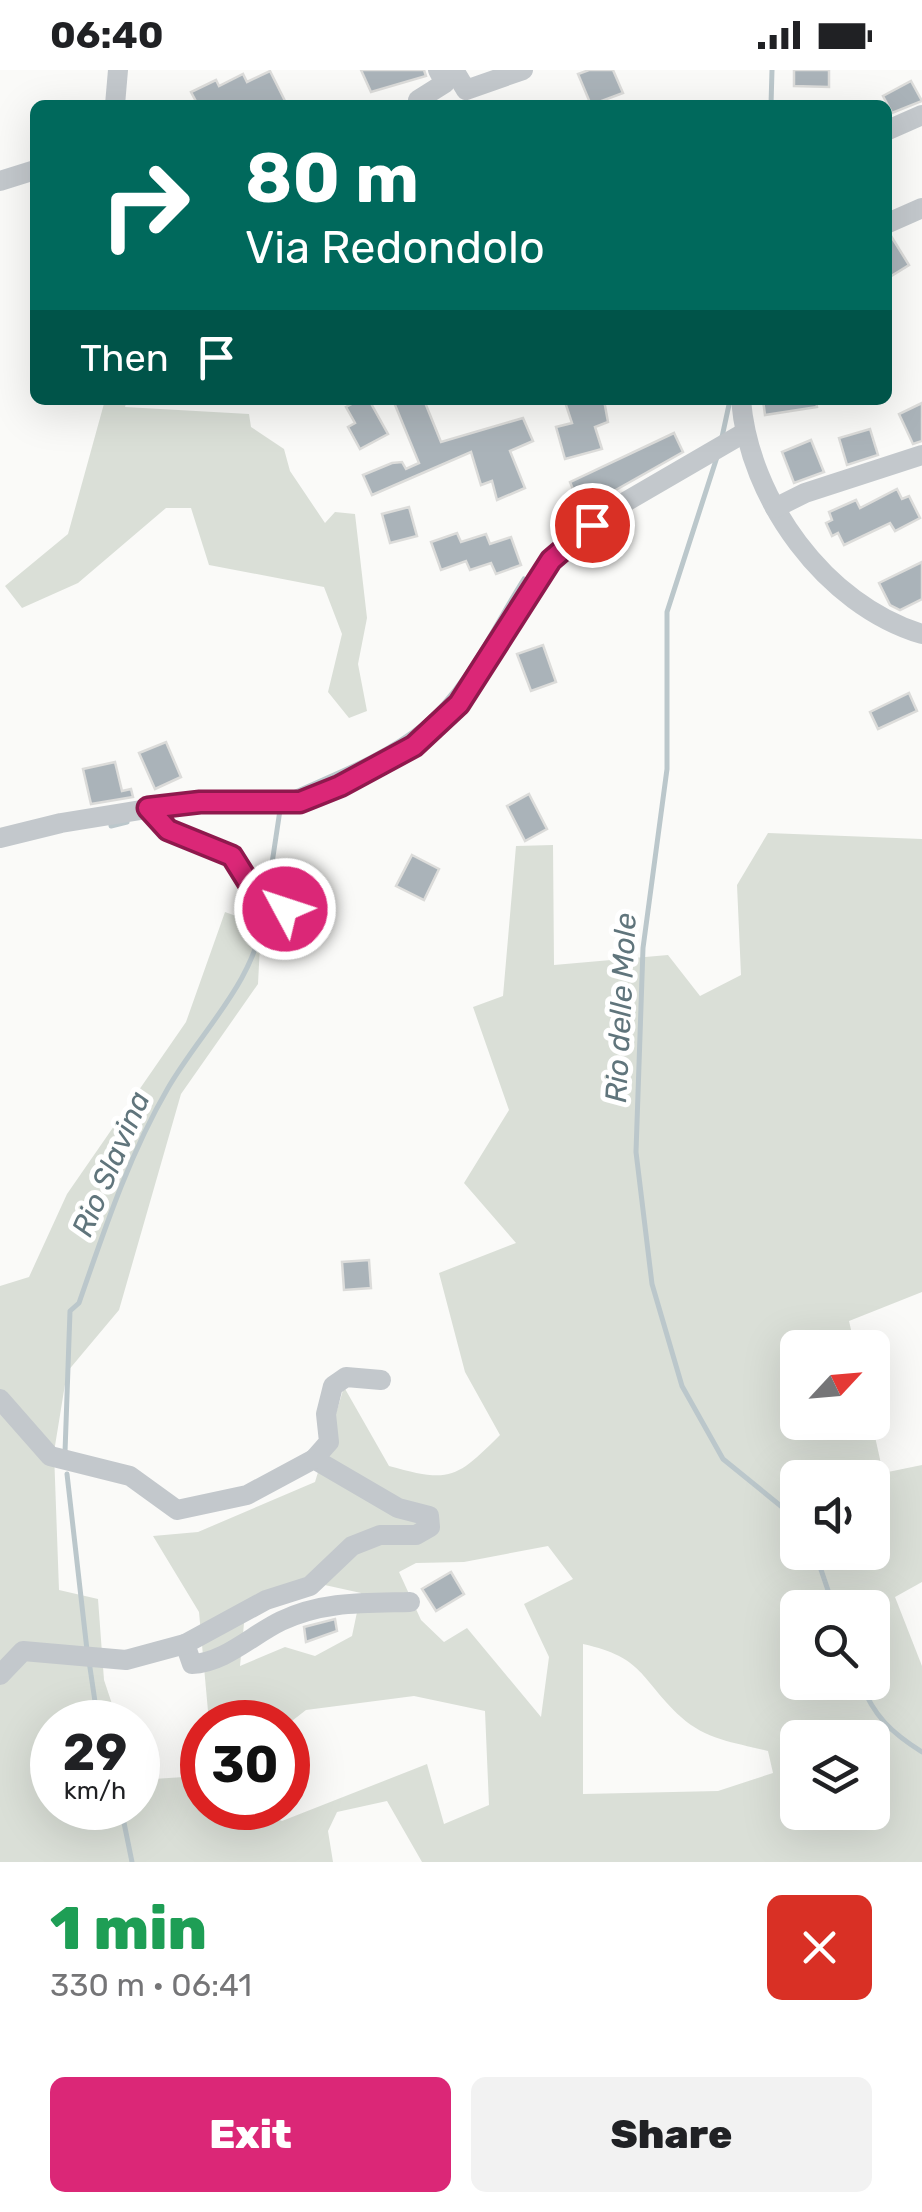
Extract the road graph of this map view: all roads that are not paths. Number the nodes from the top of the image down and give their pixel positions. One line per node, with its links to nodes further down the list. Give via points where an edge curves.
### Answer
1 (118, 70): 5 (street)
2 (438, 70): 6 (street, via 445,83)
3 (454, 70): 4 (street, via 466,90)
4 (523, 70)
5 (115, 100)
6 (418, 100)
7 (922, 115): 8 (street)
8 (892, 128)
9 (30, 172): 10 (street)
10 (0, 181)
11 (922, 208): 12 (street)
12 (892, 220)
13 (742, 405): 14 (street)
14 (744, 433): 16 (street); 18 (street, via 627,501 551,560 459,704 414,746 300,802)
15 (922, 455): 16 (street)
16 (775, 508): 17 (street, via 858,605)
17 (922, 634)
18 (148, 808): 19 (street); 20 (street, via 168,830 232,856 262,904)
19 (0, 838)
20 (285, 909)
21 (381, 1380): 23 (street, via 346,1377 333,1386 329,1442)
22 (0, 1399): 23 (street, via 50,1456 130,1476 176,1510 247,1495)
23 (314, 1460): 25 (street, via 398,1508 429,1516 430,1527 416,1536 380,1535 352,1546 310,1586 266,1600)
24 (410, 1602): 25 (street, via 335,1602 283,1620 211,1663 192,1664)
25 (185, 1644): 26 (street, via 126,1660 23,1651)
26 (0, 1676)

